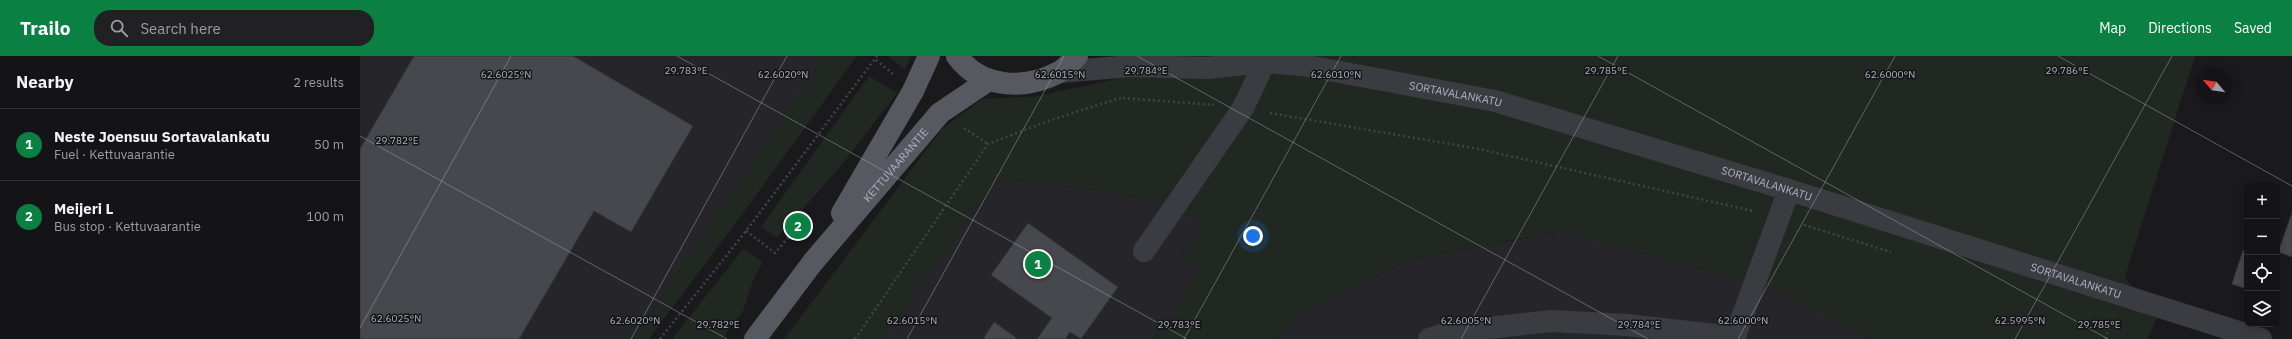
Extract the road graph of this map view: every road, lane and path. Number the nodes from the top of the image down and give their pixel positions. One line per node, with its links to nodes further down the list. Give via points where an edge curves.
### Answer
1 (877, 56): 14 (path)
2 (929, 56): 17 (main road, KETTUVAARANTIE, via 913,91)
3 (957, 56): 8 (main road, via 963,64)
4 (1077, 56): 7 (main road)
5 (1257, 59): 6 (street, SORTAVALANKATU, via 1207,68); 10 (street); 11 (street, SORTAVALANKATU, via 1495,101)
6 (1131, 66): 7 (street, SORTAVALANKATU); 9 (path)
7 (1060, 72): 8 (main road, via 1035,83 1011,85)
8 (989, 80): 17 (main road, KETTUVAARANTIE, via 940,112)
9 (1123, 98): 10 (path); 24 (path, via 1051,120 988,144)
10 (1243, 108): 12 (path, via 1479,149); 15 (street)
11 (1789, 190): 12 (street); 27 (street, SORTAVALANKATU)
12 (1779, 217): 16 (path); 21 (street)
13 (798, 226): 14 (path, via 775,253)
14 (746, 231): 22 (path)
15 (1144, 251)
16 (1892, 252)
17 (813, 262): 23 (main road, KETTUVAARANTIE)
18 (2103, 318): 19 (path)
19 (2110, 320): 20 (path); 26 (path)
20 (2118, 322)
21 (1734, 338): 25 (street, via 1627,325 1552,321 1451,332)
22 (660, 339)
23 (755, 339)
24 (855, 339)
25 (1429, 339)
26 (2106, 339)
27 (2261, 339)

